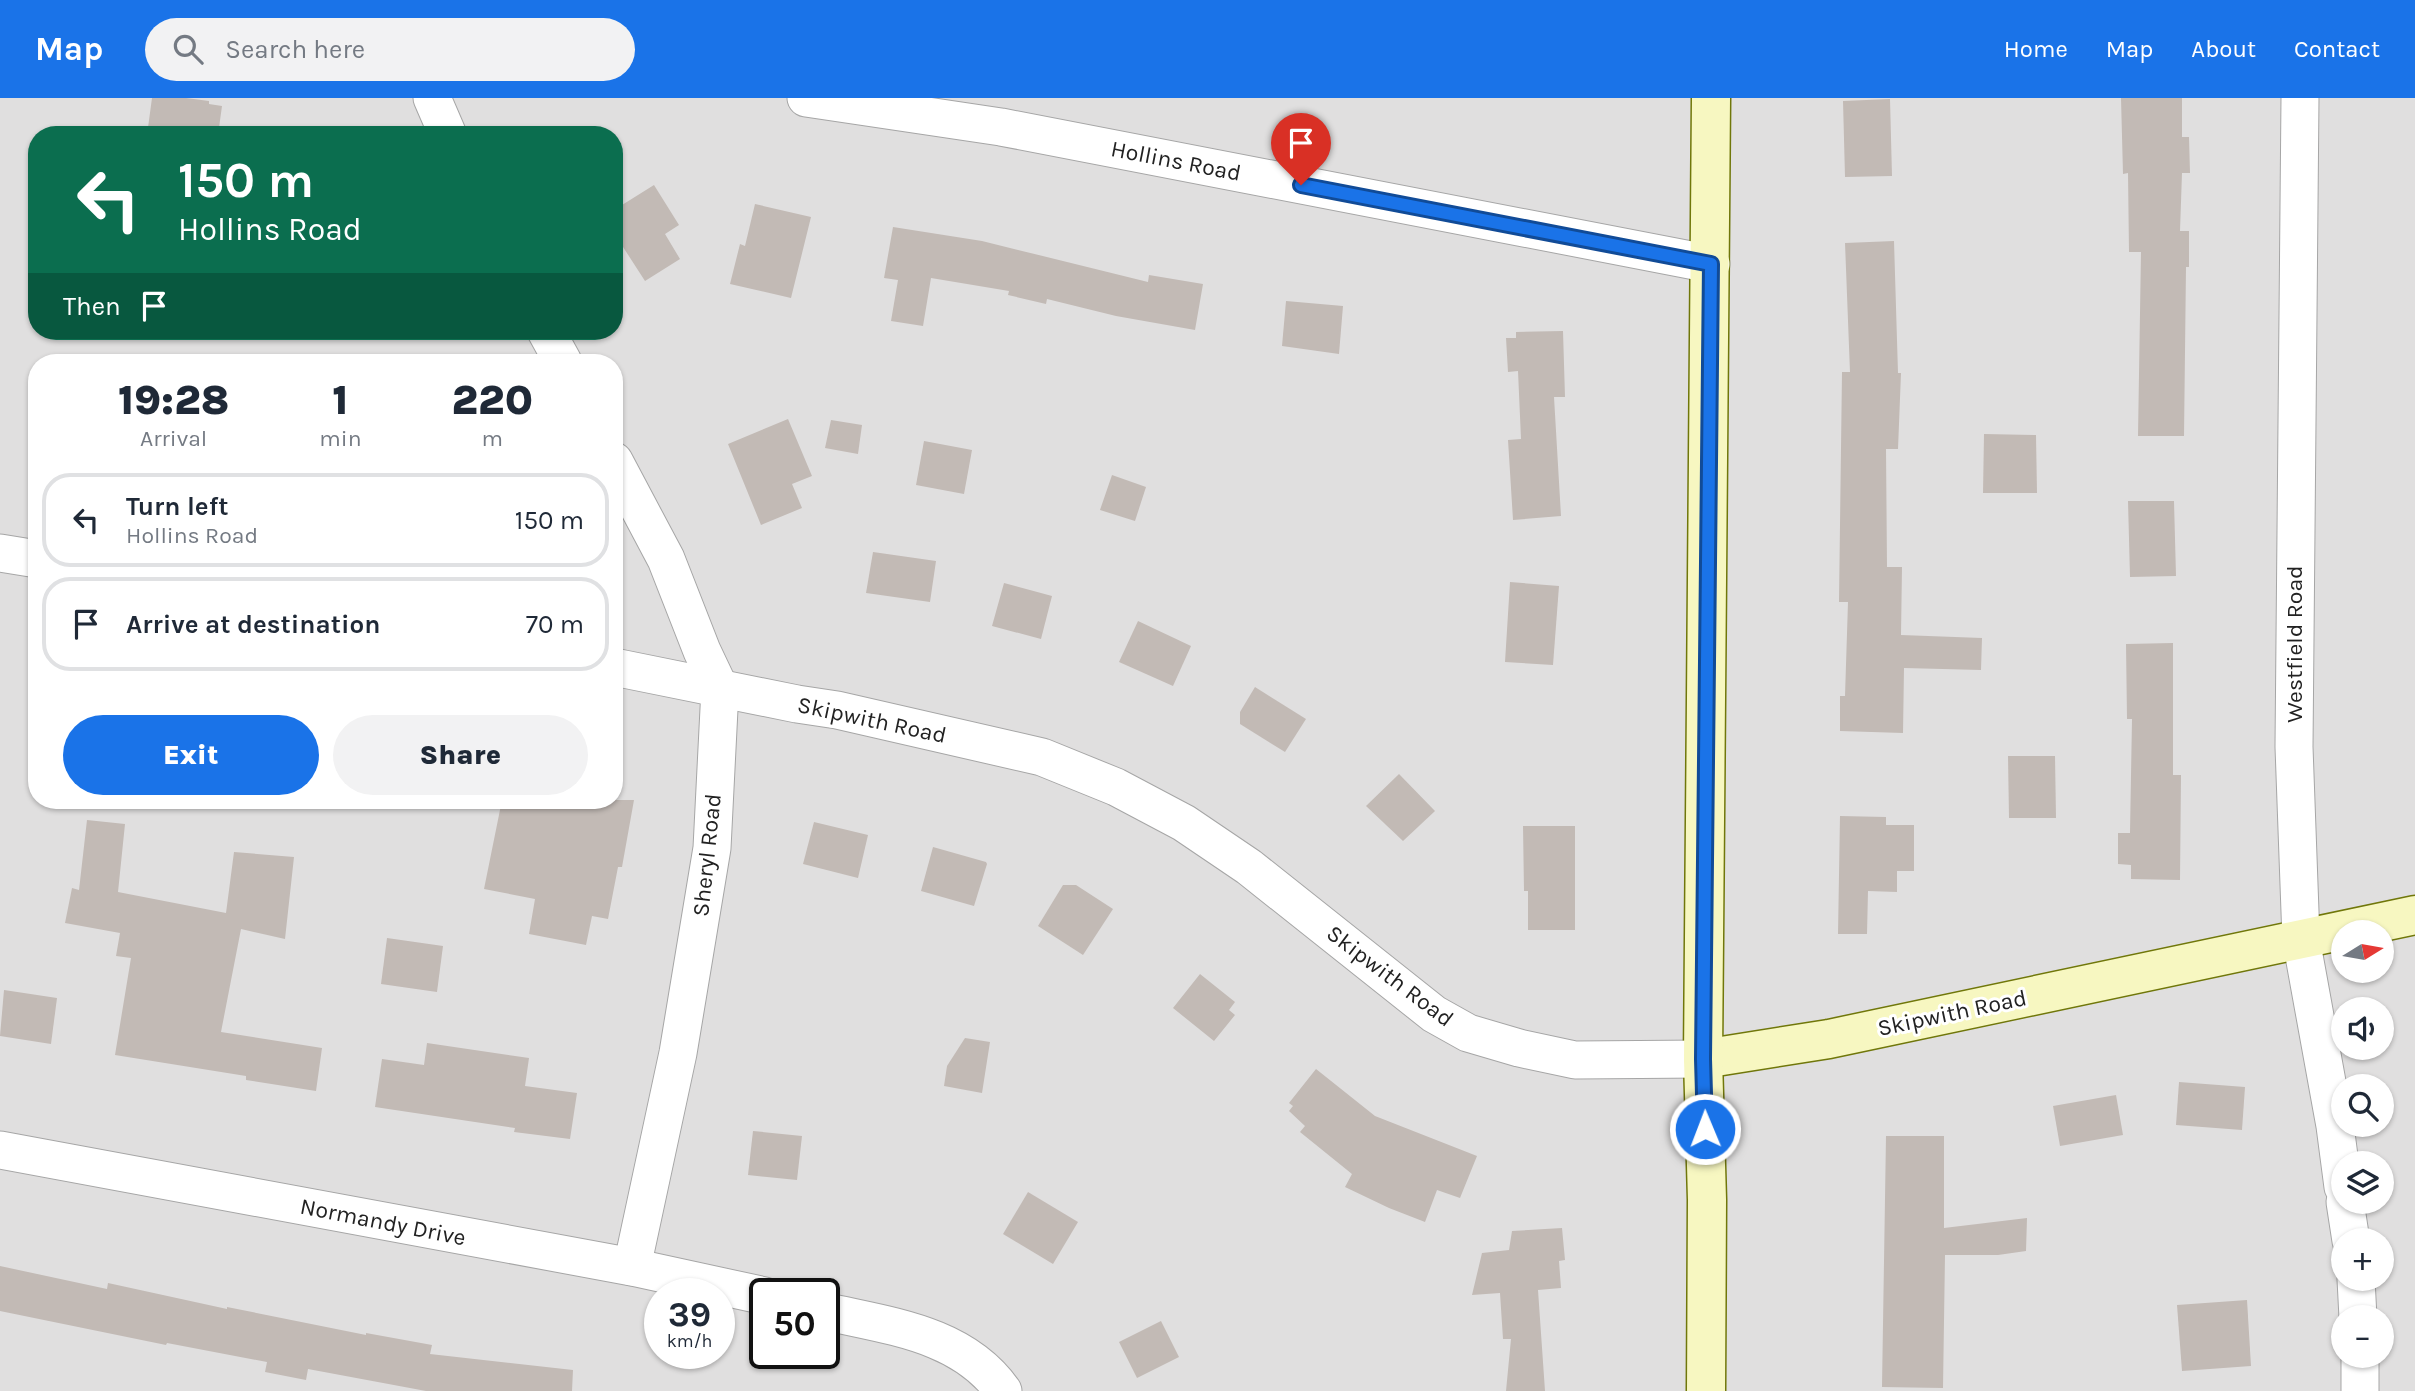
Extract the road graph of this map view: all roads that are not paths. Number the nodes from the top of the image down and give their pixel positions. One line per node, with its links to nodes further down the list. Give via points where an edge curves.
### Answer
1 (432, 98): 5 (street)
2 (806, 98): 6 (street, Hollins Road, via 1001,127)
3 (1712, 98): 6 (main road)
4 (2300, 98): 13 (street, Westfield Road, via 2294,747)
5 (444, 126)
6 (1711, 264): 14 (main road)
7 (623, 478): 11 (street, Sheryl Road, via 666,559)
8 (0, 553): 9 (street)
9 (28, 558)
10 (623, 669): 11 (street, Skipwith Road)
11 (720, 690): 14 (street, Skipwith Road, via 837,710 1042,757 1116,787 1184,823 1249,867 1433,1014 1468,1033 1575,1060); 17 (street, Sheryl Road, via 712,848 678,1053)
12 (2415, 915): 13 (main road, Skipwith Road)
13 (2301, 939): 14 (main road, Skipwith Road, via 1829,1039); 16 (street, Westfield Road)
14 (1703, 1059): 22 (main road)
15 (0, 1150): 17 (street, Normandy Drive)
16 (2338, 1151)
17 (632, 1267): 18 (street, Normandy Drive)
18 (749, 1293)
19 (840, 1315): 21 (street, via 925,1335 964,1353)
20 (2360, 1368): 23 (street)
21 (1003, 1391)
22 (1706, 1391)
23 (2360, 1391)

